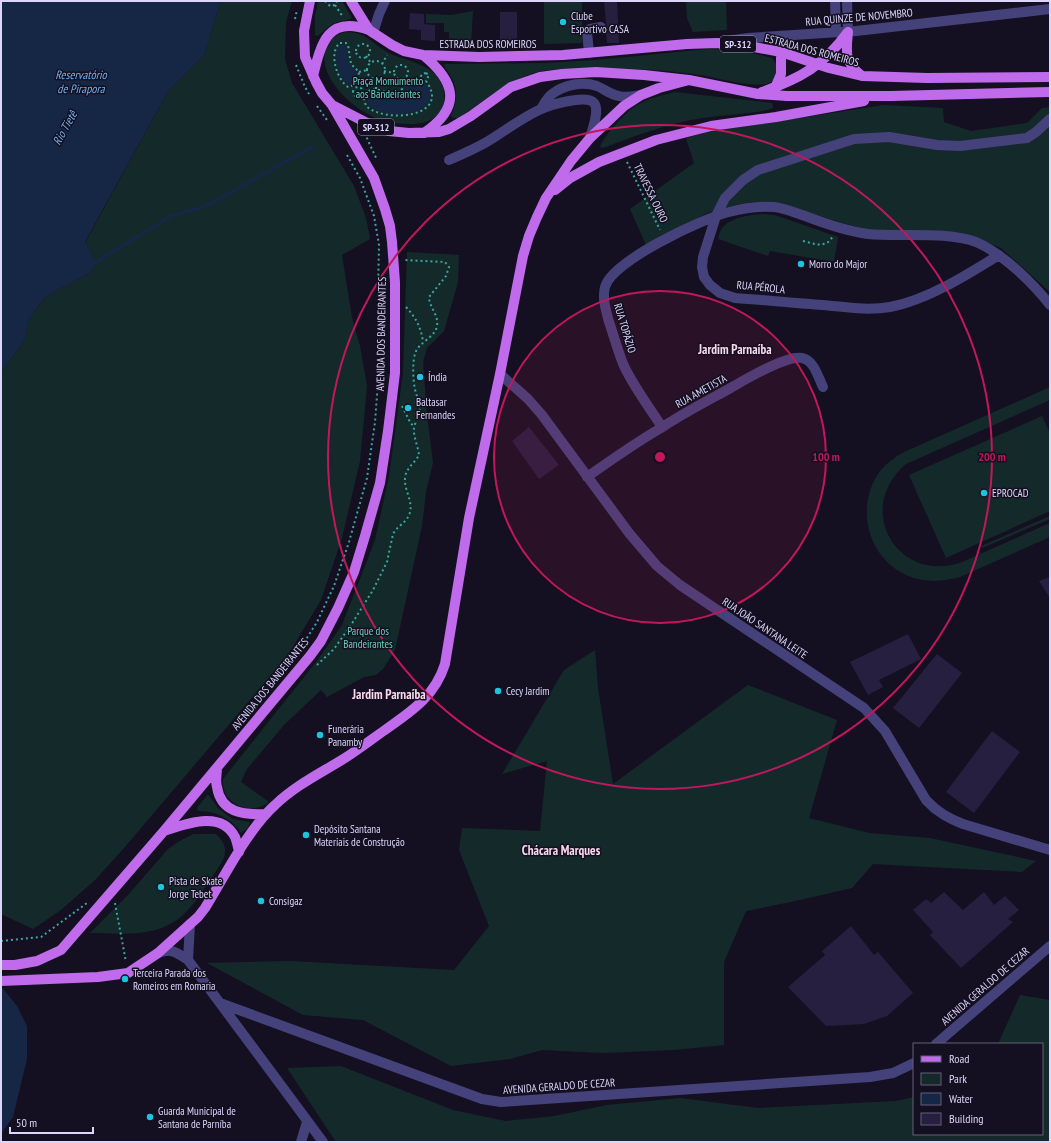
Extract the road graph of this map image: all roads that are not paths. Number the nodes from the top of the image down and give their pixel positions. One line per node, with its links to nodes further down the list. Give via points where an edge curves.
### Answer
1 (310, 1): 16 (main road, SP-312, via 304,45 305,57)
2 (351, 1): 8 (main road, ESTRADA DOS ROMEIROS / SP-312)
3 (385, 1): 8 (street)
4 (835, 1): 9 (street)
5 (847, 1): 10 (street)
6 (1043, 7): 10 (street, RUA QUINZE DE NOVEMBRO)
7 (601, 26): 13 (street, via 587,32)
8 (371, 31): 14 (main road, ESTRADA DOS ROMEIROS / SP-312, via 404,51); 16 (main road, via 358,26 331,31 323,42)
9 (836, 32): 10 (street, RUA QUINZE DE NOVEMBRO); 11 (street, RUA QUINZE DE NOVEMBRO, via 748,38)
10 (848, 32): 15 (main road); 17 (main road, via 847,58)
11 (717, 43): 12 (main road, ESTRADA DOS ROMEIROS / SP-312); 13 (main road, ESTRADA DOS ROMEIROS / SP-312)
12 (781, 52): 15 (main road, ESTRADA DOS ROMEIROS / SP-312); 20 (main road, via 781,74)
13 (589, 53): 14 (main road, ESTRADA DOS ROMEIROS / SP-312, via 528,56)
14 (423, 55): 28 (main road, via 443,74 451,95 446,112)
15 (818, 65): 17 (main road, ESTRADA DOS ROMEIROS / SP-312); 20 (main road)
16 (313, 76): 25 (main road, SP-312)
17 (862, 76): 18 (main road, ESTRADA DOS ROMEIROS / SP-312)
18 (1050, 77)
19 (689, 80): 22 (main road, SP-312); 23 (main road); 28 (main road, SP-312, via 596,72 540,77 511,87 449,129)
20 (775, 88): 22 (main road)
21 (1050, 92): 24 (main road, SP-312)
22 (758, 94): 24 (main road, SP-312)
23 (641, 95): 26 (street, via 622,97 595,86 573,85 552,94); 29 (main road, via 624,106)
24 (891, 96): 31 (main road, via 704,128 656,140 599,162 570,178)
25 (332, 105): 28 (main road, SP-312, via 381,129); 39 (main road, AVENIDA DOS BANDEIRANTES, via 374,178 386,209 392,242 395,282 395,373 380,483 354,572 320,641)
26 (541, 109): 29 (street, via 578,99 594,102 596,116); 30 (street, via 490,140)
27 (1050, 119): 32 (street, RUA PÉROLA, via 1027,138 960,146 889,137 854,139 758,170 733,189)
28 (424, 133)
29 (590, 138): 31 (main road)
30 (449, 160)
31 (546, 198): 35 (main road, via 523,256)
32 (716, 216): 33 (street, via 754,207 777,207 838,228 868,234 963,239); 33 (street, RUA PÉROLA, via 703,257 704,277 720,293 735,298 865,309 889,307 937,290); 37 (street, RUA TOPÁZIO, via 630,260 609,278 605,286 604,296 610,323 624,365)
33 (1000, 255): 34 (street, via 1033,285)
34 (1050, 305)
35 (500, 374): 38 (street, RUA JOÃO SANTANA LEITE, via 542,415); 40 (main road, via 469,518 441,676 422,702 406,715 347,757 306,780)
36 (822, 387): 37 (street, RUA AMETISTA, via 809,361 804,358 786,360)
37 (662, 427): 38 (street, RUA AMETISTA)
38 (587, 476): 42 (street, RUA JOÃO SANTANA LEITE, via 657,566 864,708 885,731 926,800 935,810 963,824)
39 (217, 768): 40 (main road, via 216,786 222,801 229,808 244,814); 41 (main road, AVENIDA DOS BANDEIRANTES)
40 (265, 814): 43 (main road)
41 (164, 831): 43 (main road, via 214,821 230,831); 48 (main road, AVENIDA DOS BANDEIRANTES, via 61,950 37,961)
42 (1050, 850)
43 (239, 852): 44 (main road, via 205,908)
44 (190, 924): 46 (main road); 47 (street)
45 (1050, 946): 51 (street, AVENIDA GERALDO DE CEZAR)
46 (158, 953): 47 (street, via 173,951); 49 (main road, via 128,973 98,977)
47 (188, 960): 50 (street)
48 (1, 965)
49 (1, 981)
50 (220, 1003): 52 (street, AVENIDA GERALDO DE CEZAR, via 482,1099 502,1102 870,1077 892,1073); 53 (street)
51 (937, 1043)
52 (913, 1063)
53 (307, 1122): 54 (street); 55 (street)
54 (301, 1142)
55 (323, 1142)

